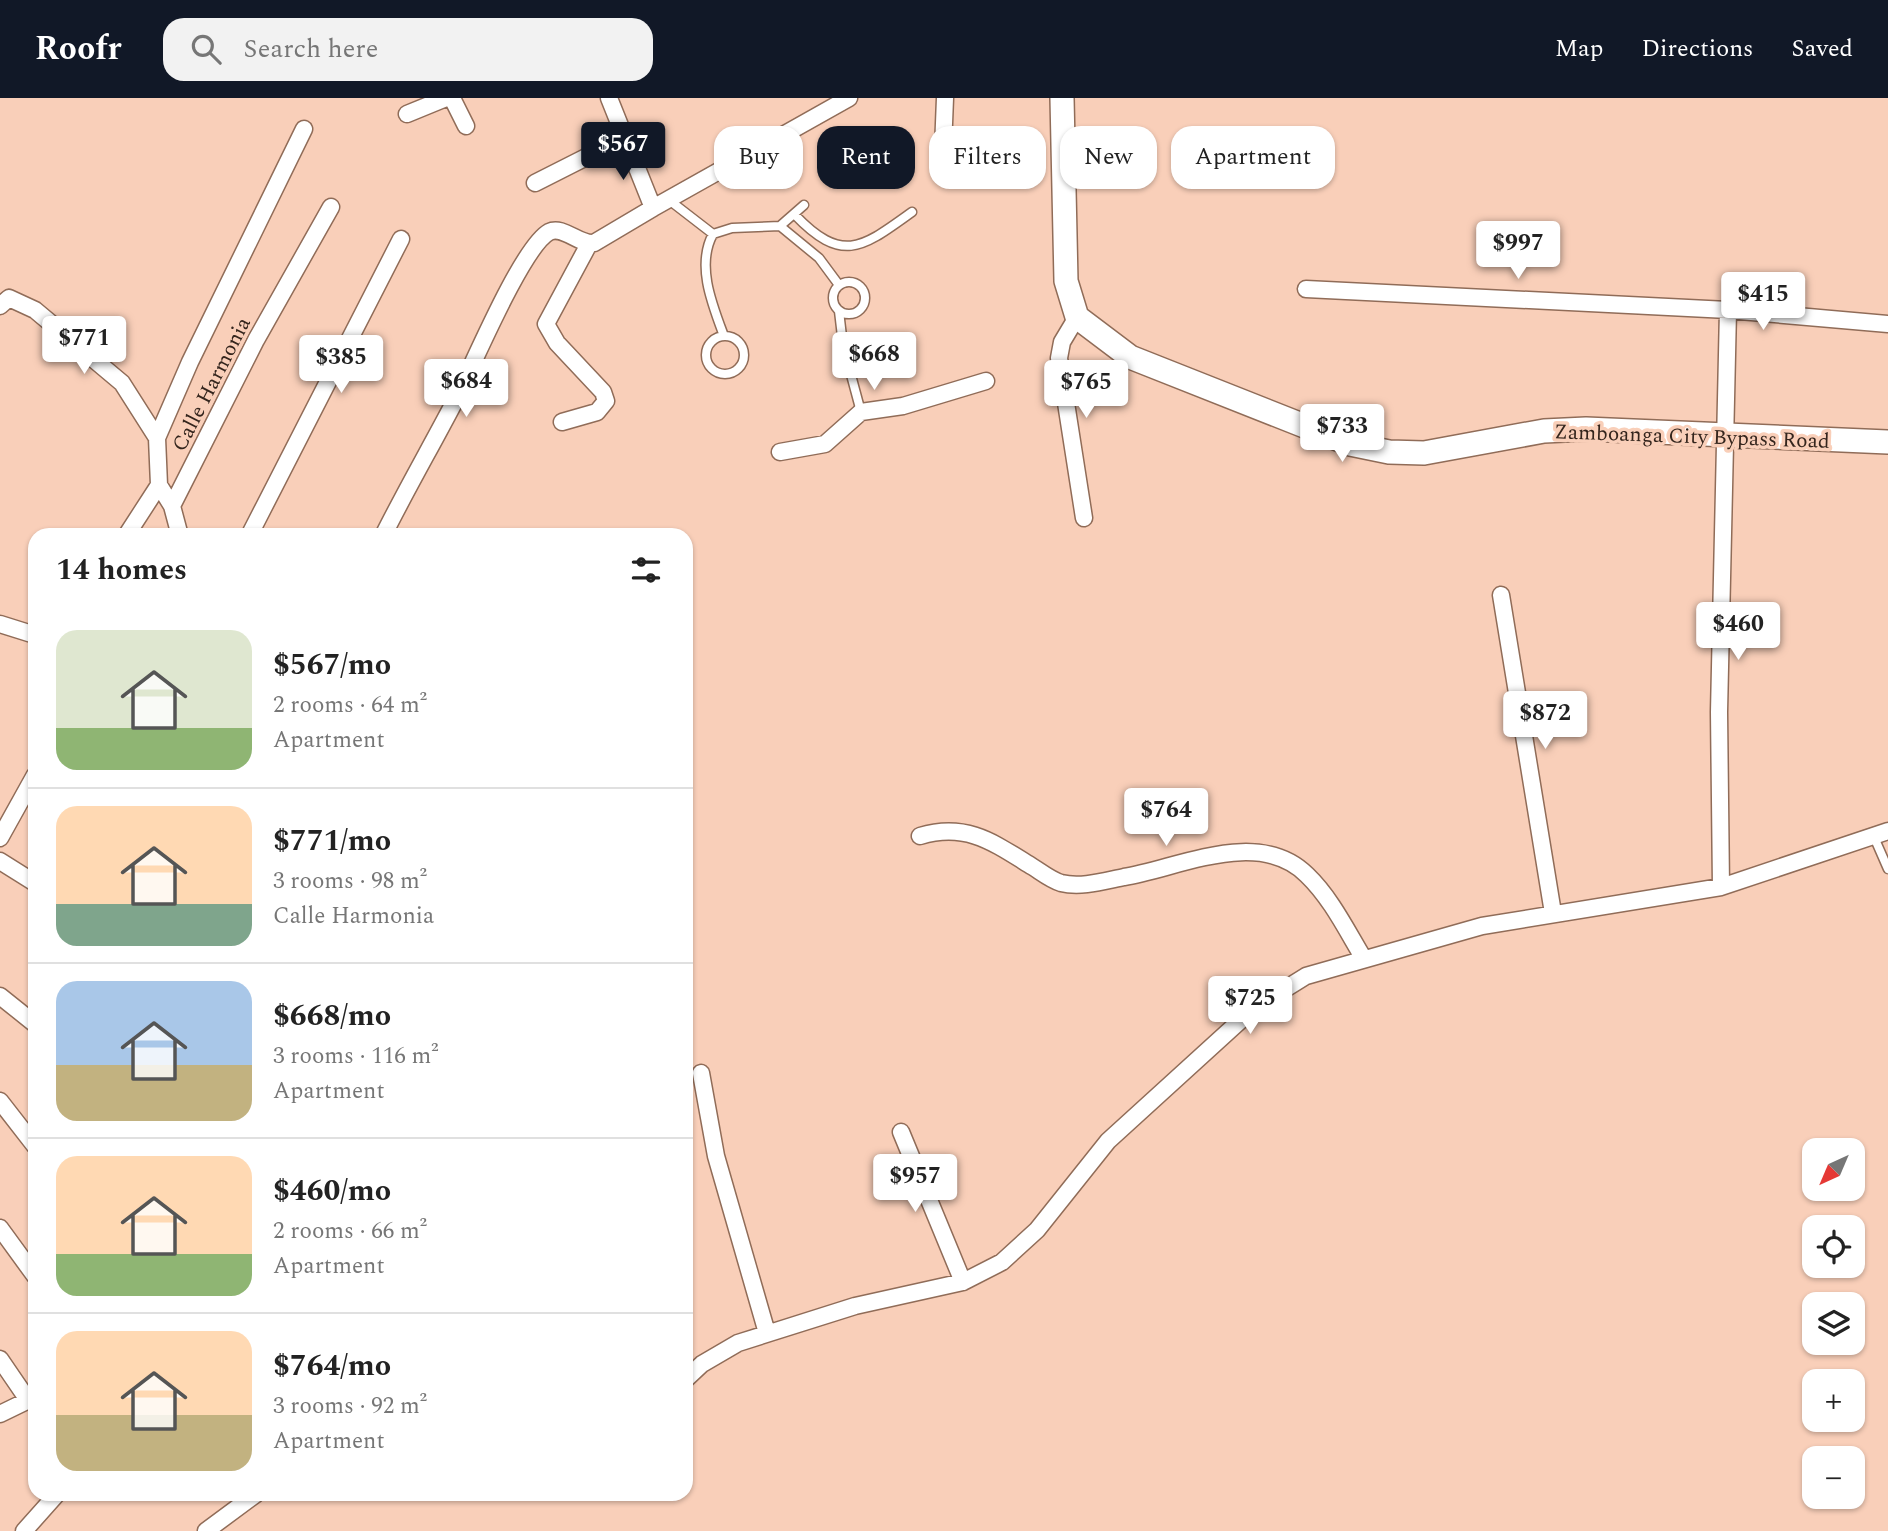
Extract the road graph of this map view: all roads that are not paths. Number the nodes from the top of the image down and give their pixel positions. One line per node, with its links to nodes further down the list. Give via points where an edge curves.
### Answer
1 (446, 98): 7 (street)
2 (452, 98): 8 (street)
3 (609, 98): 11 (street)
4 (849, 98): 13 (street)
5 (945, 98): 9 (street)
6 (1062, 98): 28 (main road, via 1066,281)
7 (407, 114)
8 (466, 126)
9 (944, 126)
10 (304, 129): 35 (street)
11 (624, 138): 12 (street); 16 (street)
12 (535, 183)
13 (669, 200): 16 (street); 20 (lane)
14 (804, 205): 18 (lane)
15 (331, 207): 39 (street, Calle Harmonia, via 256,340)
16 (653, 208): 22 (street)
17 (912, 212): 18 (lane, via 871,241 850,246 836,246)
18 (795, 215): 19 (lane)
19 (780, 226): 20 (lane, via 739,227); 23 (lane, via 819,258)
20 (713, 234): 30 (lane, via 705,254 710,298)
21 (401, 239): 43 (street)
22 (589, 244): 33 (street, via 546,324 606,401 597,412); 44 (street, via 559,231 540,240)
23 (839, 285): 26 (lane, via 832,297); 26 (lane, via 855,283 865,302 854,313)
24 (1306, 289): 27 (street)
25 (0, 306): 35 (street, via 9,298 35,310 122,383)
26 (839, 310): 32 (lane)
27 (1728, 310): 29 (street); 34 (street)
28 (1077, 317): 34 (main road, Zamboanga City Bypass Road, via 1130,357 1350,443 1389,452 1424,453 1544,430); 40 (street, via 1062,342 1059,358)
29 (1888, 324)
30 (723, 336): 30 (lane, via 707,346 705,356 708,366 726,375 735,372 744,355 734,338)
31 (986, 381): 32 (street, via 903,406)
32 (861, 412): 37 (street, via 825,444)
33 (562, 422)
34 (1726, 437): 36 (main road, Zamboanga City Bypass Road); 55 (street, via 1719,712)
35 (157, 438): 38 (street)
36 (1888, 442)
37 (780, 452)
38 (159, 485): 39 (street); 41 (street)
39 (172, 506): 42 (street)
40 (1084, 518)
41 (131, 528)
42 (178, 528)
43 (253, 528)
44 (387, 528)
45 (1501, 595): 56 (street)
46 (0, 624): 47 (street)
47 (28, 633)
48 (28, 788): 51 (street)
49 (1881, 834): 53 (lane); 55 (street)
50 (920, 836): 57 (street, via 940,830 966,833 993,843 1060,882 1073,884 1238,852 1269,855 1306,873)
51 (0, 838)
52 (0, 862): 54 (street)
53 (1888, 869)
54 (28, 879)
55 (1721, 887): 56 (street)
56 (1553, 913): 57 (street, via 1482,926)
57 (1364, 959): 66 (street, via 1306,976 1253,1009 1108,1141 1016,1251)
58 (0, 996): 59 (street)
59 (28, 1018)
60 (701, 1073): 67 (street, via 716,1156)
61 (0, 1101): 63 (street)
62 (901, 1132): 66 (street)
63 (28, 1137)
64 (0, 1228): 65 (street)
65 (28, 1266)
66 (963, 1282): 67 (street, via 855,1306)
67 (767, 1334): 69 (street, via 719,1353)
68 (0, 1359): 70 (street)
69 (693, 1373)
70 (28, 1395)
71 (28, 1400): 72 (street)
72 (0, 1414)
73 (51, 1501): 75 (street)
74 (247, 1501): 76 (street)
75 (24, 1531)
76 (206, 1531)

